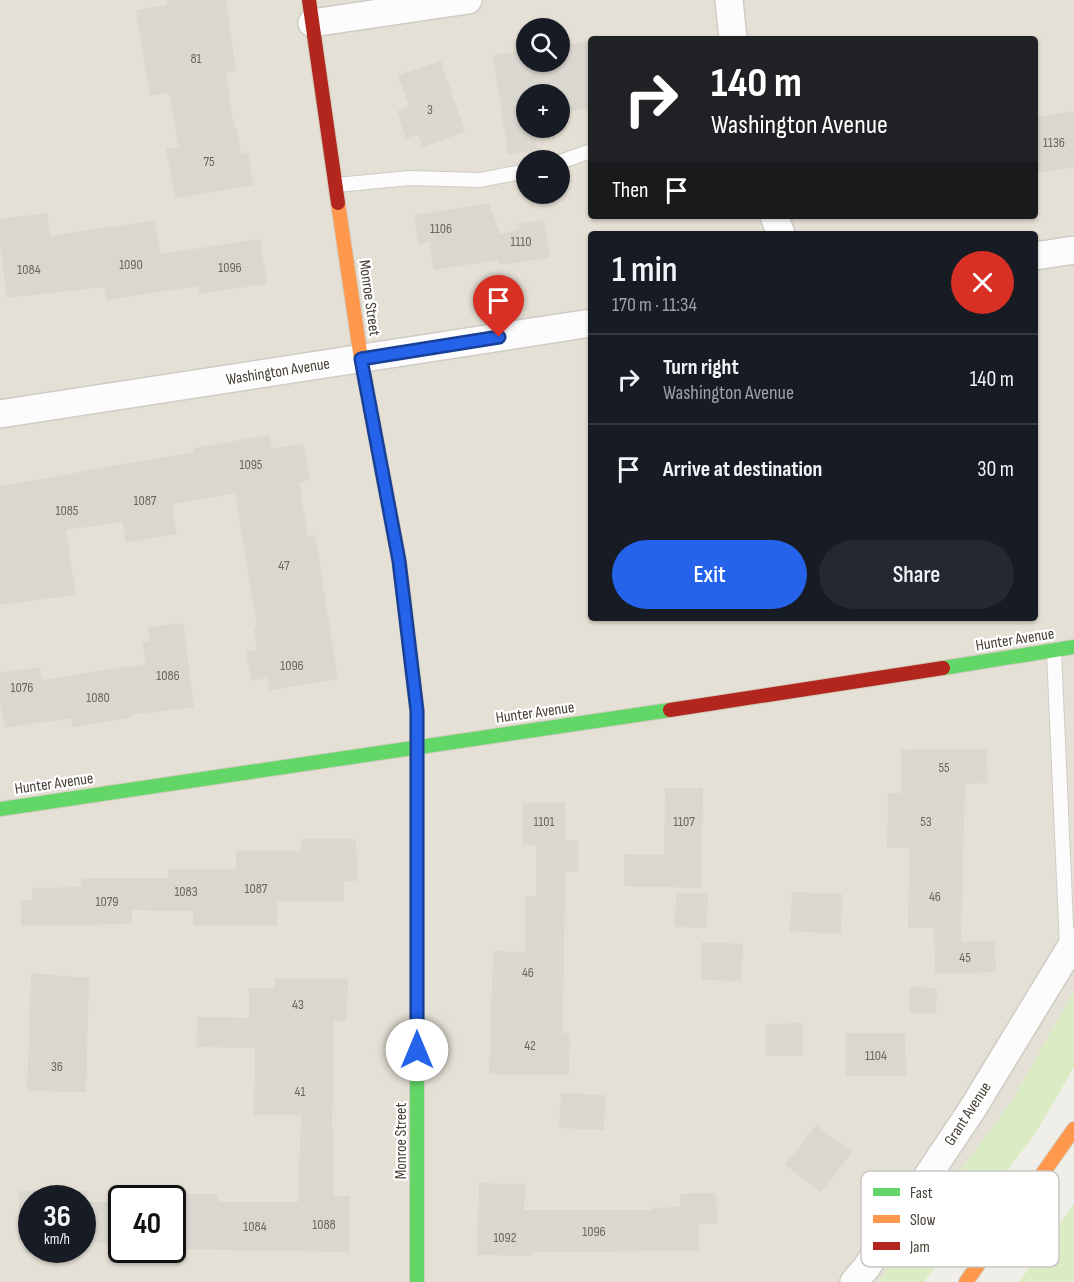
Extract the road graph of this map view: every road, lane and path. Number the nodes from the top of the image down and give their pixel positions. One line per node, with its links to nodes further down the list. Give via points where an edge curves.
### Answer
1 (468, 0): 3 (street)
2 (729, 0): 4 (street)
3 (310, 12): 8 (main road, Monroe Street)
4 (733, 36)
5 (588, 152): 6 (lane)
6 (570, 158)
7 (516, 173): 8 (lane, via 480,180 410,178)
8 (336, 185): 12 (main road, Monroe Street)
9 (1074, 250): 10 (street)
10 (1038, 256)
11 (588, 323): 12 (street, Washington Avenue)
12 (361, 359): 13 (street, Washington Avenue); 16 (main road, Monroe Street, via 399,561)
13 (0, 414)
14 (1074, 647): 15 (main road, Hunter Avenue)
15 (1054, 651): 16 (main road, Hunter Avenue); 18 (lane)
16 (418, 747): 17 (main road, Hunter Avenue); 24 (main road, Monroe Street)
17 (0, 809)
18 (1071, 948): 20 (street, Grant Avenue)
19 (1074, 1129): 21 (main road)
20 (931, 1171)
21 (1044, 1171)
22 (867, 1267): 25 (street, Grant Avenue)
23 (977, 1267): 26 (main road)
24 (417, 1282)
25 (854, 1282)
26 (966, 1282)

